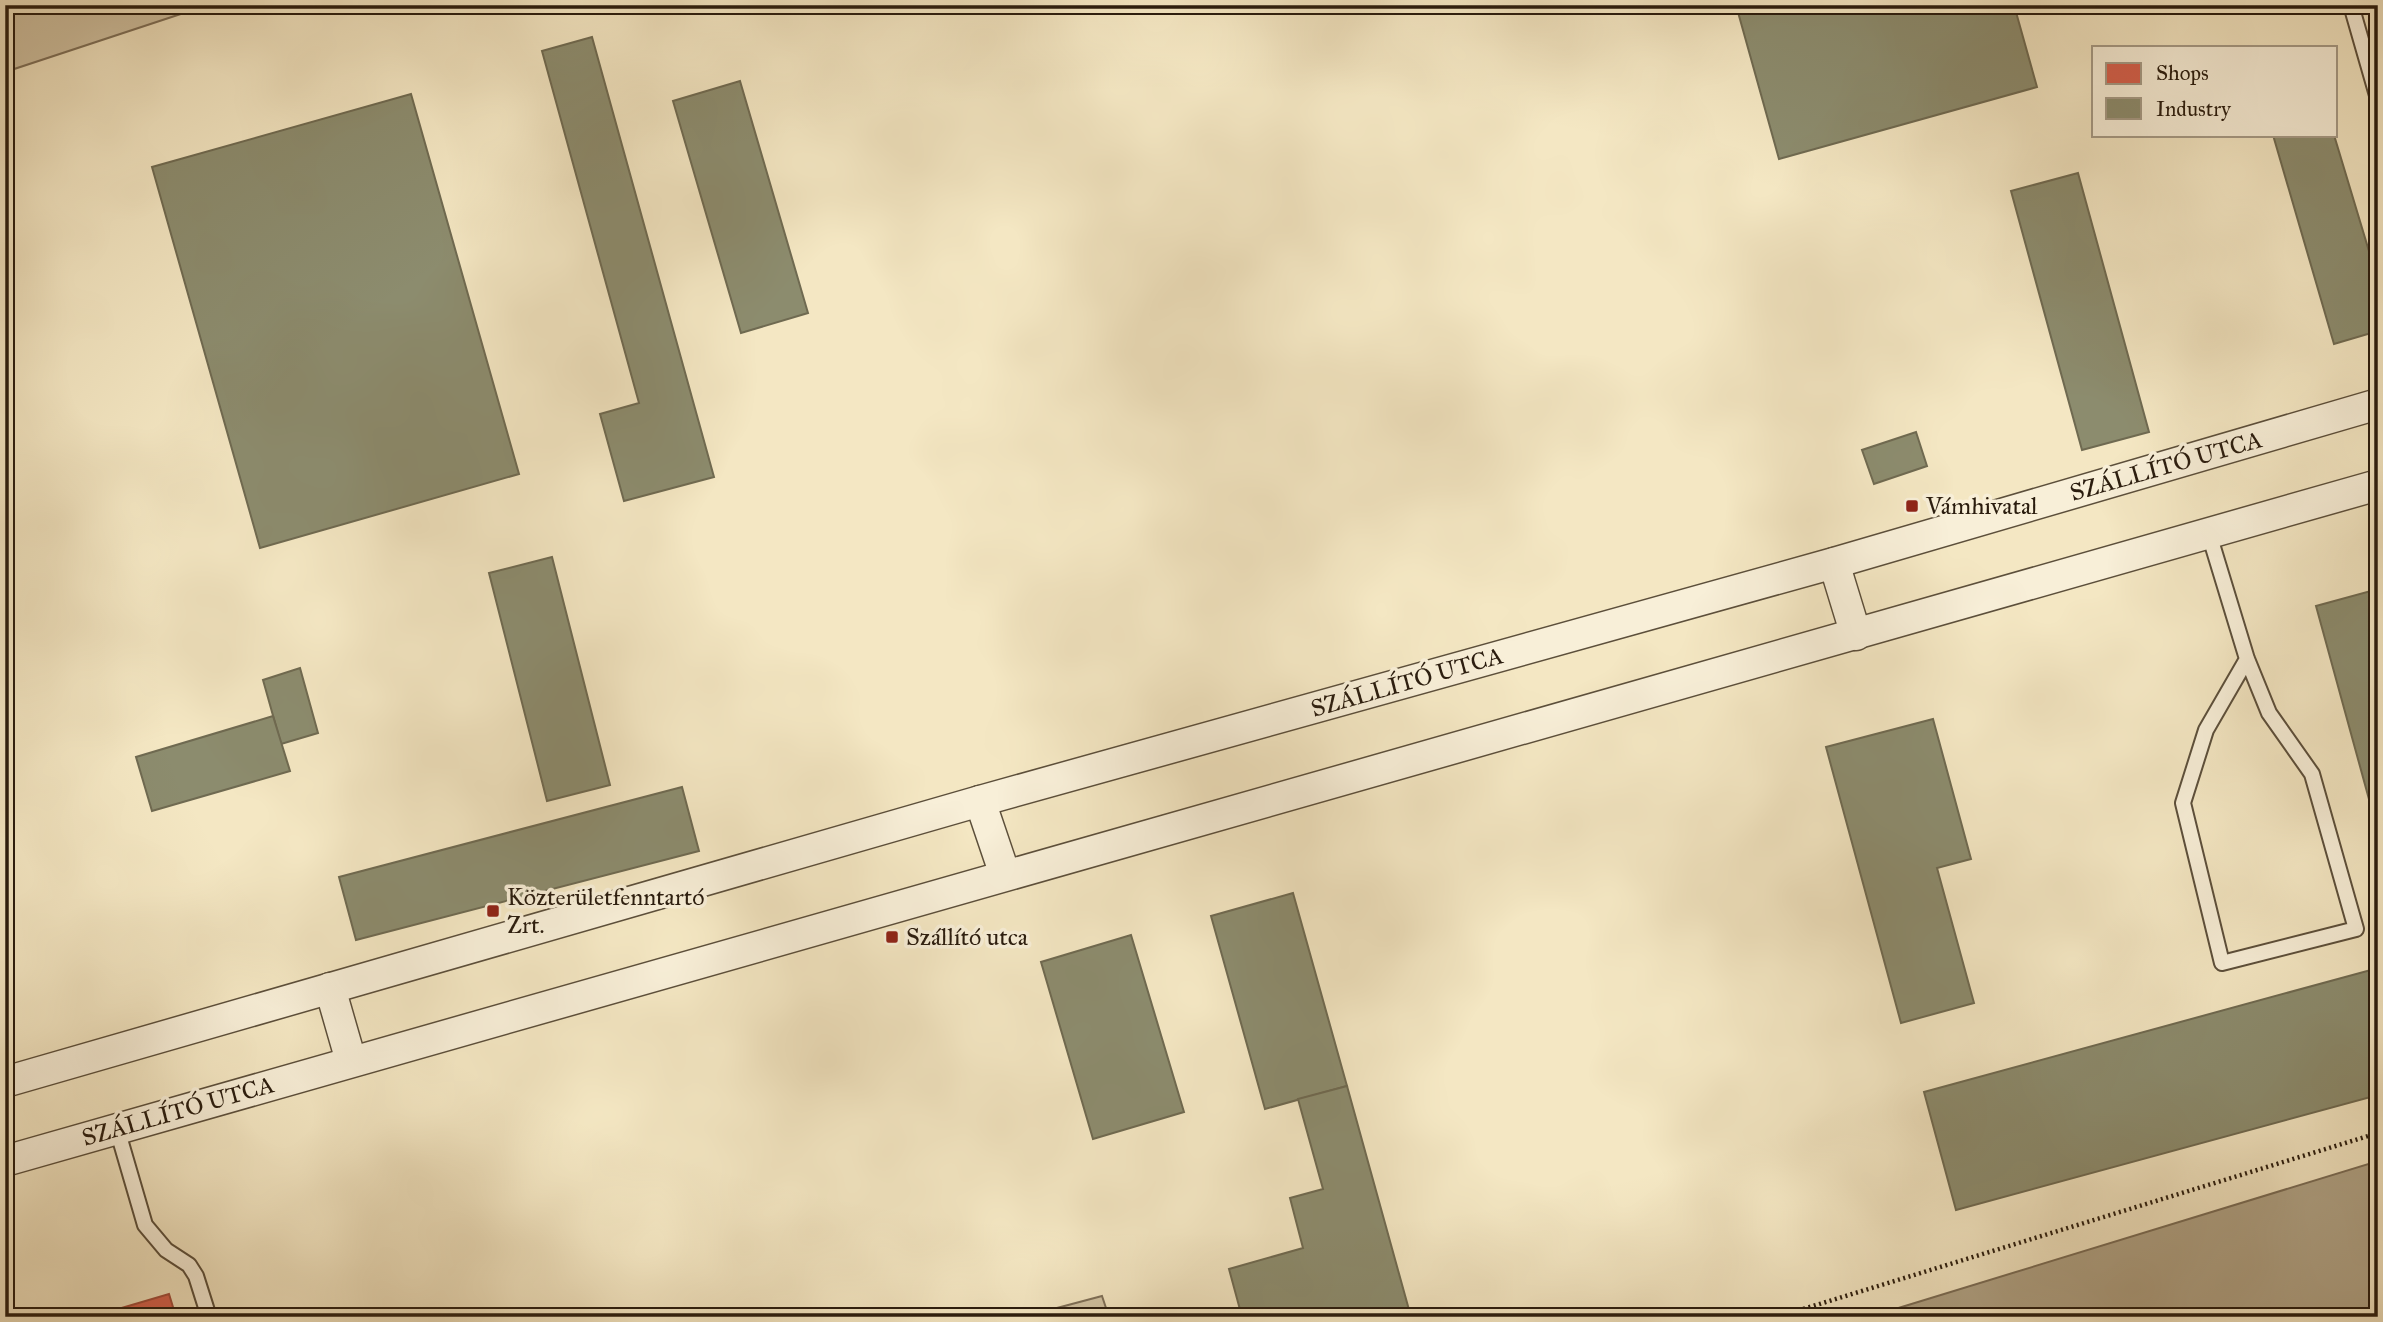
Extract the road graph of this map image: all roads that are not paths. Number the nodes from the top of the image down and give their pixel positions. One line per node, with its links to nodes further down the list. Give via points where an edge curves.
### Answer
1 (2351, 5): 2 (lane)
2 (2378, 99)
3 (2378, 404): 6 (street, SZÁLLÍTÓ UTCA)
4 (2378, 485): 5 (street, SZÁLLÍTÓ UTCA)
5 (2208, 534): 7 (street, SZÁLLÍTÓ UTCA); 8 (lane)
6 (1834, 563): 7 (street); 9 (street, SZÁLLÍTÓ UTCA)
7 (1856, 635): 10 (street, SZÁLLÍTÓ UTCA)
8 (2247, 659): 8 (lane, via 2269,713 2312,774 2356,929 2222,963 2183,803 2206,730)
9 (980, 801): 10 (street); 11 (street, SZÁLLÍTÓ UTCA)
10 (1004, 875): 12 (street, SZÁLLÍTÓ UTCA)
11 (330, 988): 12 (street); 13 (street, SZÁLLÍTÓ UTCA)
12 (351, 1061): 14 (street, SZÁLLÍTÓ UTCA)
13 (5, 1082)
14 (117, 1129): 15 (street, SZÁLLÍTÓ UTCA); 16 (lane, via 145,1225 166,1250 189,1265)
15 (5, 1161)
16 (209, 1317)

